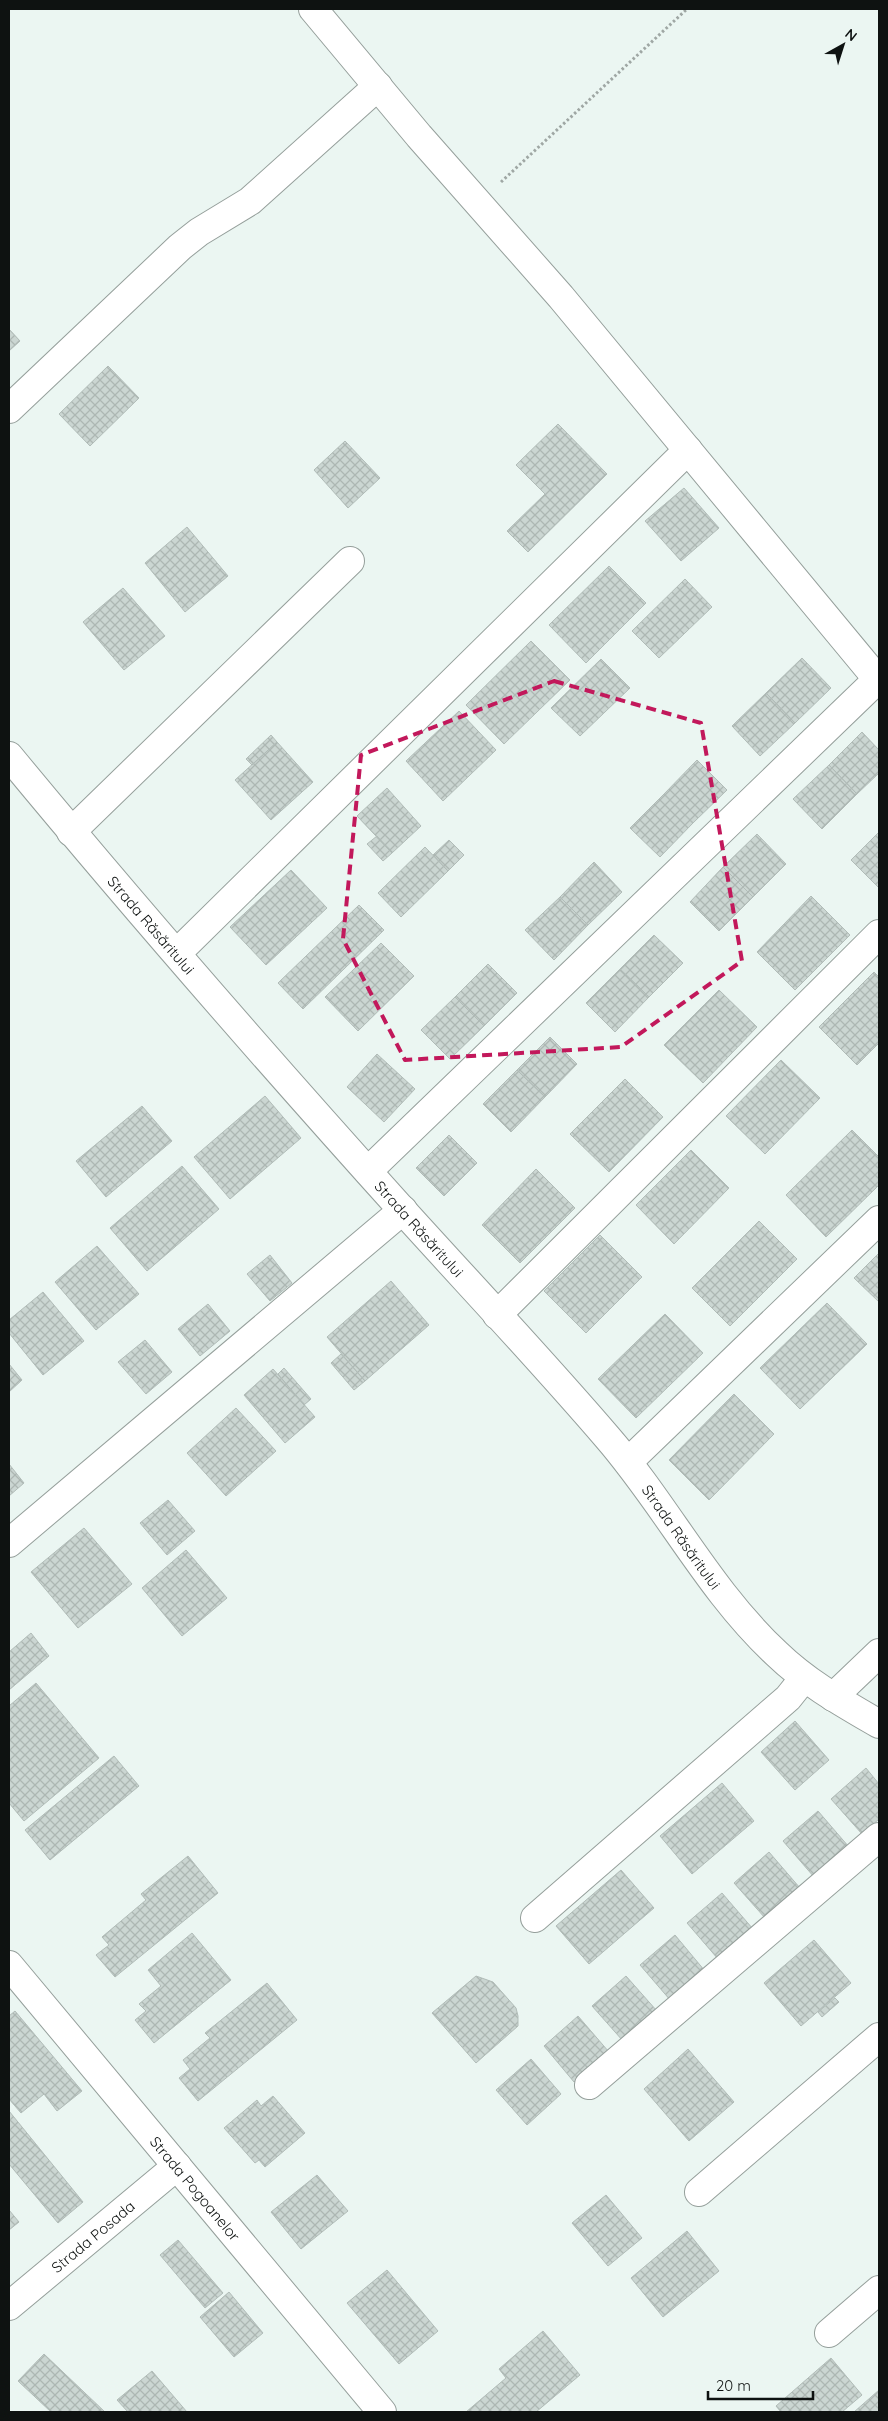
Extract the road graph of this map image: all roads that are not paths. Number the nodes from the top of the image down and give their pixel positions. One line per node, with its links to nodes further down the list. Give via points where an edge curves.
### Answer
1 (313, 9): 2 (street)
2 (378, 86): 3 (street, via 250,201 180,247); 4 (street, via 561,297)
3 (9, 410)
4 (688, 450): 6 (street); 10 (street)
5 (350, 561): 8 (street)
6 (878, 680): 11 (street)
7 (9, 756): 8 (street, Strada Răsăritului)
8 (72, 832): 10 (street, Strada Răsăritului)
9 (879, 934): 14 (street)
10 (177, 953): 11 (street, Strada Răsăritului)
11 (368, 1171): 12 (street, Strada Răsăritului)
12 (403, 1210): 14 (street, Strada Răsăritului); 16 (street)
13 (879, 1220): 15 (street)
14 (497, 1315): 15 (street, Strada Răsăritului)
15 (628, 1462): 18 (street, Strada Răsăritului, via 729,1601 776,1653)
16 (9, 1543)
17 (879, 1654): 19 (street)
18 (804, 1678): 19 (street, Strada Răsăritului); 22 (street, via 788,1698)
19 (833, 1697): 20 (street, Strada Răsăritului)
20 (879, 1724)
21 (879, 1837): 25 (street)
22 (534, 1918)
23 (9, 1965): 26 (street, Strada Pogoanelor)
24 (879, 2037): 27 (street)
25 (589, 2085)
26 (177, 2166): 29 (street, Strada Posada); 31 (street, Strada Pogoanelor)
27 (699, 2192)
28 (879, 2290): 30 (street)
29 (9, 2306)
30 (830, 2333)
31 (382, 2412)

